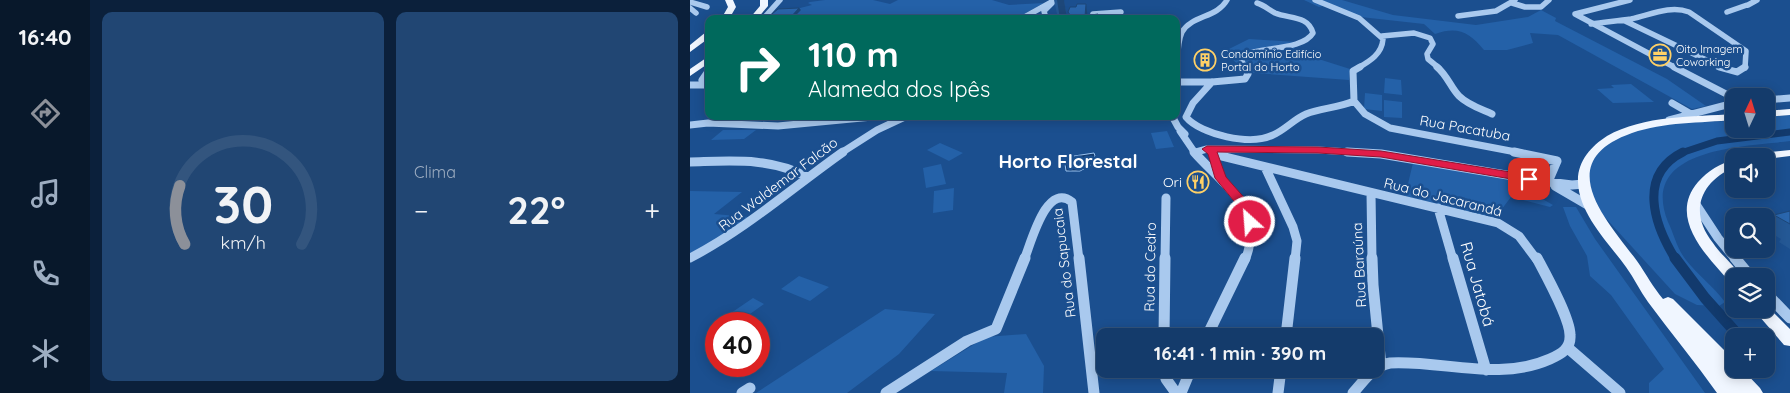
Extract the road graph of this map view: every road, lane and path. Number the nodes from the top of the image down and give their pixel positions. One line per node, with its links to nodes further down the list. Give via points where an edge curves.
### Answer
1 (695, 0): 10 (street)
2 (728, 0): 18 (main road, via 732,7)
3 (764, 0): 19 (main road, via 764,6)
4 (780, 0): 20 (street)
5 (1056, 0): 21 (street); 22 (street, via 1045,9)
6 (1227, 0): 31 (street, via 1221,9 1184,30)
7 (1316, 0): 28 (street, via 1359,18)
8 (1549, 0): 11 (street, via 1542,8 1525,7)
9 (1630, 0): 27 (street, via 1575,14)
10 (690, 2): 14 (street)
11 (1514, 2): 25 (street, via 1494,11)
12 (1257, 3): 39 (street, via 1275,13 1305,21 1311,26 1312,36 1294,45 1248,53 1242,61 1248,74 1246,78)
13 (1744, 3): 16 (street)
14 (707, 7)
15 (690, 8): 17 (street)
16 (1727, 12)
17 (696, 13)
18 (727, 15)
19 (756, 15)
20 (767, 15)
21 (1028, 15)
22 (1044, 15)
23 (1094, 15): 24 (street, via 1120,12)
24 (1116, 15)
25 (1458, 16)
26 (1623, 20): 26 (street, via 1718,67 1737,72 1745,68 1746,50 1687,11 1671,9); 27 (street)
27 (1591, 24): 42 (street)
28 (1382, 36): 46 (street, via 1383,43 1377,54 1353,71); 50 (street, via 1414,33 1430,38 1433,44 1427,54 1428,59 1443,72 1459,96)
29 (705, 38): 32 (main road)
30 (705, 38): 33 (main road)
31 (1180, 45)
32 (690, 49)
33 (690, 54)
34 (705, 61): 36 (main road)
35 (705, 71): 37 (main road)
36 (690, 73)
37 (690, 78)
38 (1180, 82): 39 (street)
39 (1212, 82): 46 (street, via 1193,103 1186,117 1192,123 1237,139 1272,136 1306,114)
40 (690, 85): 41 (street)
41 (705, 86)
42 (1725, 93)
43 (1790, 98): 44 (street)
44 (1775, 99)
45 (1672, 103): 51 (street)
46 (1356, 105): 69 (street, Rua Pacatuba, via 1390,128 1557,161)
47 (1725, 105): 51 (street)
48 (1790, 112): 49 (main road)
49 (1775, 113)
50 (1492, 114)
51 (1691, 114): 57 (street)
52 (1725, 118): 57 (main road)
53 (840, 120): 56 (street, via 778,126)
54 (899, 120): 67 (street, Rua Waldemar Falcão, via 872,133)
55 (1174, 120): 58 (street)
56 (690, 125)
57 (1651, 125): 70 (main road, via 1616,136 1599,148 1587,163)
58 (1180, 131): 59 (street); 61 (street)
59 (1196, 152): 61 (street); 63 (street)
60 (1790, 152): 62 (main road)
61 (1211, 154): 63 (street); 65 (street, Rua do Jacarandá); 68 (street); 69 (street, via 1318,150 1381,154)
62 (1775, 154)
63 (1203, 160): 68 (street)
64 (690, 162): 67 (street, via 766,162)
65 (1265, 167): 71 (street, Rua do Jacarandá); 85 (street, via 1297,241)
66 (1725, 167): 73 (main road, via 1706,179)
67 (807, 177): 76 (street, Rua Waldemar Falcão, via 748,226)
68 (1220, 178): 84 (street, via 1248,213 1250,245)
69 (1548, 182): 70 (street); 74 (street)
70 (1584, 184): 74 (main road)
71 (1371, 192): 75 (street, Rua do Jacarandá); 86 (street, Rua Baraúna)
72 (1166, 198): 83 (street, Rua do Cedro)
73 (1694, 202): 77 (main road, via 1696,225); 78 (street)
74 (1592, 207): 79 (main road)
75 (1438, 208): 88 (street, Rua do Jacarandá, via 1498,224 1512,230 1527,243 1567,320); 91 (street, Rua Jatobá)
76 (690, 258)
77 (1727, 268)
78 (1743, 268)
79 (1638, 273): 89 (main road); 105 (main road)
80 (1775, 302): 82 (street)
81 (1769, 318): 87 (main road)
82 (1790, 318)
83 (1164, 328)
84 (1211, 328)
85 (1287, 328)
86 (1377, 328)
87 (1788, 339)
88 (1568, 348): 91 (street, via 1548,362); 102 (street)
89 (1700, 355): 103 (main road); 104 (main road)
90 (1384, 366): 91 (street, via 1407,364)
91 (1486, 370)
92 (1166, 378): 98 (street)
93 (1187, 378): 99 (street)
94 (1280, 378): 100 (street)
95 (1366, 378): 101 (street)
96 (886, 393): 97 (street, Rua do Sapucaia, via 967,341 996,329 1046,206 1057,199 1071,200)
97 (1094, 393)
98 (1176, 393)
99 (1181, 393)
100 (1278, 393)
101 (1353, 393)
102 (1620, 393)
103 (1727, 393)
104 (1740, 393)
105 (1754, 393)

